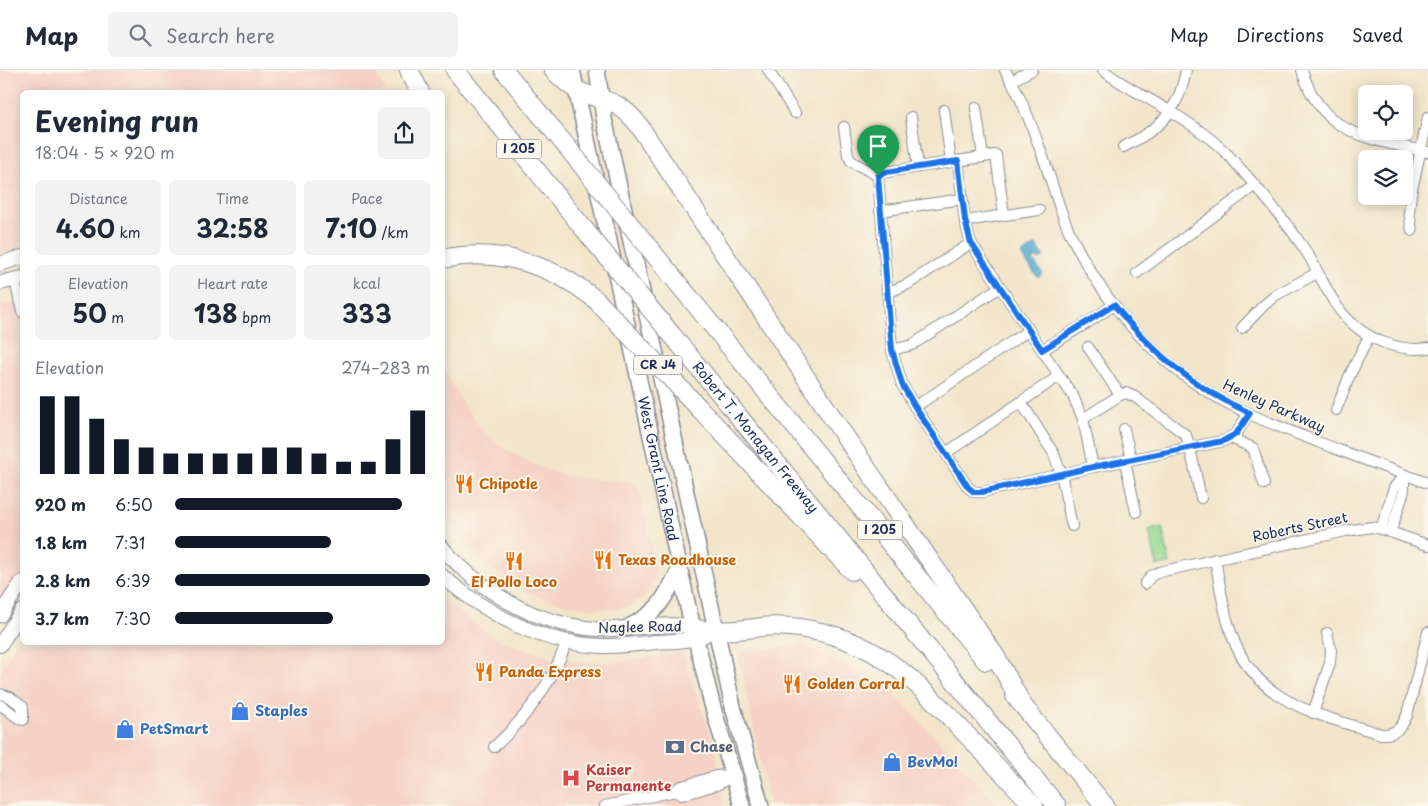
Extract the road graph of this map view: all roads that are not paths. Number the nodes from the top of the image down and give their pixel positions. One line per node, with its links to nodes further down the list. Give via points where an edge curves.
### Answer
1 (408, 70): 14 (highway)
2 (455, 70): 83 (highway, Robert T. Monagan Freeway / I 205, bridge)
3 (504, 70): 94 (highway, I 205, bridge)
4 (553, 70): 15 (highway)
5 (572, 70): 15 (main road, West Grant Line Road / CR J4)
6 (597, 70): 16 (main road, West Grant Line Road / CR J4)
7 (768, 70): 20 (street)
8 (1005, 70): 13 (street, Henley Parkway)
9 (1032, 70): 13 (street)
10 (1103, 70): 19 (street)
11 (1186, 70): 19 (street, via 1177,100)
12 (1302, 70): 25 (street, via 1317,103 1346,130)
13 (1012, 81): 47 (street, Henley Parkway, via 1039,145 1068,230 1093,277)
14 (419, 90)
15 (576, 90): 16 (highway); 79 (main road, West Grant Line Road / CR J4)
16 (601, 98): 87 (main road, West Grant Line Road / CR J4); 94 (highway, via 625,110 638,124 996,657)
17 (976, 108): 26 (street)
18 (944, 110): 27 (street)
19 (1170, 111): 24 (street, via 1162,123); 30 (street, via 1209,138)
20 (796, 113)
21 (1428, 117): 25 (street)
22 (911, 118): 28 (street)
23 (844, 127): 29 (street, via 851,161)
24 (1123, 147)
25 (1425, 152): 36 (street, via 1409,212)
26 (983, 157): 27 (street); 34 (street, via 996,155)
27 (954, 162): 28 (street); 31 (street)
28 (918, 167): 29 (street)
29 (878, 176): 33 (street)
30 (1254, 186): 41 (street); 42 (street, via 1286,222)
31 (962, 200): 33 (street); 35 (street)
32 (1039, 210): 34 (street)
33 (880, 211): 46 (street)
34 (1004, 215): 35 (street)
35 (965, 220): 37 (street)
36 (1412, 232)
37 (971, 243): 45 (street); 46 (street, via 908,284)
38 (20, 258): 40 (main road)
39 (445, 259): 83 (highway, bridge, via 483,255 514,259 547,269 596,300 845,566)
40 (0, 264)
41 (1137, 273)
42 (1318, 273): 48 (street, via 1276,295); 50 (street, via 1340,310)
43 (19, 279): 44 (main road)
44 (0, 283)
45 (1000, 287): 49 (street); 53 (street, via 912,345)
46 (887, 293): 53 (street)
47 (1114, 305): 54 (street); 60 (street, Henley Parkway, via 1141,338 1167,362 1205,390)
48 (1242, 328)
49 (1029, 330): 54 (street); 58 (street)
50 (1369, 336): 52 (street, via 1405,348); 59 (street)
51 (1088, 347): 56 (street)
52 (1428, 348)
53 (892, 350): 58 (street, via 902,384)
54 (1042, 350): 55 (street)
55 (1059, 376): 57 (street); 61 (street)
56 (1120, 395): 61 (street); 64 (street, via 1126,393 1135,397 1186,435)
57 (1021, 402): 65 (street); 68 (street, via 1054,454)
58 (915, 407): 65 (street)
59 (1336, 410)
60 (1250, 413): 63 (street); 69 (street, Henley Parkway)
61 (1083, 419): 67 (street)
62 (1124, 429): 66 (street)
63 (1231, 438): 64 (street); 71 (street, via 1253,448)
64 (1190, 448): 66 (street); 72 (street)
65 (946, 454): 68 (street, via 974,492)
66 (1128, 460): 67 (street); 73 (street)
67 (1093, 467): 68 (street)
68 (1060, 474): 74 (street)
69 (1404, 475): 70 (street, Henley Parkway); 75 (street, via 1404,491)
70 (1428, 483)
71 (1264, 484)
72 (1201, 498)
73 (1136, 512)
74 (1072, 526)
75 (1386, 530): 76 (street, Roberts Street); 78 (street, Roberts Street, via 1372,527 1346,531)
76 (1428, 545)
77 (445, 550): 86 (main road, Naglee Road, via 486,589 525,611 571,626)
78 (1215, 559): 81 (street, Roberts Street, via 1159,572); 96 (street, via 1228,624 1247,665 1282,699)
79 (680, 569): 86 (main road, via 655,610); 88 (main road, West Grant Line Road / CR J4)
80 (445, 578): 91 (main road, Naglee Road, via 513,624)
81 (1145, 584)
82 (20, 585): 84 (main road)
83 (888, 600): 103 (highway, Robert T. Monagan Freeway / I 205)
84 (0, 614)
85 (20, 614): 92 (main road)
86 (627, 628): 88 (main road, Naglee Road, via 667,625)
87 (717, 630): 88 (main road, Naglee Road); 101 (main road, West Grant Line Road / CR J4, via 733,707); 102 (highway, via 732,632 770,626 800,628 829,634 873,652 916,682)
88 (694, 632): 91 (main road, Naglee Road, via 604,646); 98 (main road, West Grant Line Road / CR J4)
89 (1428, 632): 96 (street, via 1407,715 1398,730 1381,734)
90 (1327, 633): 96 (street, via 1330,663)
91 (567, 641): 97 (street, via 559,665 541,695)
92 (0, 645)
93 (0, 694): 95 (street, via 10,697 22,707 23,720)
94 (1022, 704): 104 (highway, I 205)
95 (0, 705)
96 (1313, 713)
97 (494, 747)
98 (733, 775): 99 (street, via 719,784 682,794 676,791); 100 (main road, West Grant Line Road / CR J4)
99 (605, 806)
100 (742, 806)
101 (761, 806)
102 (1034, 806)
103 (1057, 806)
104 (1105, 806)

